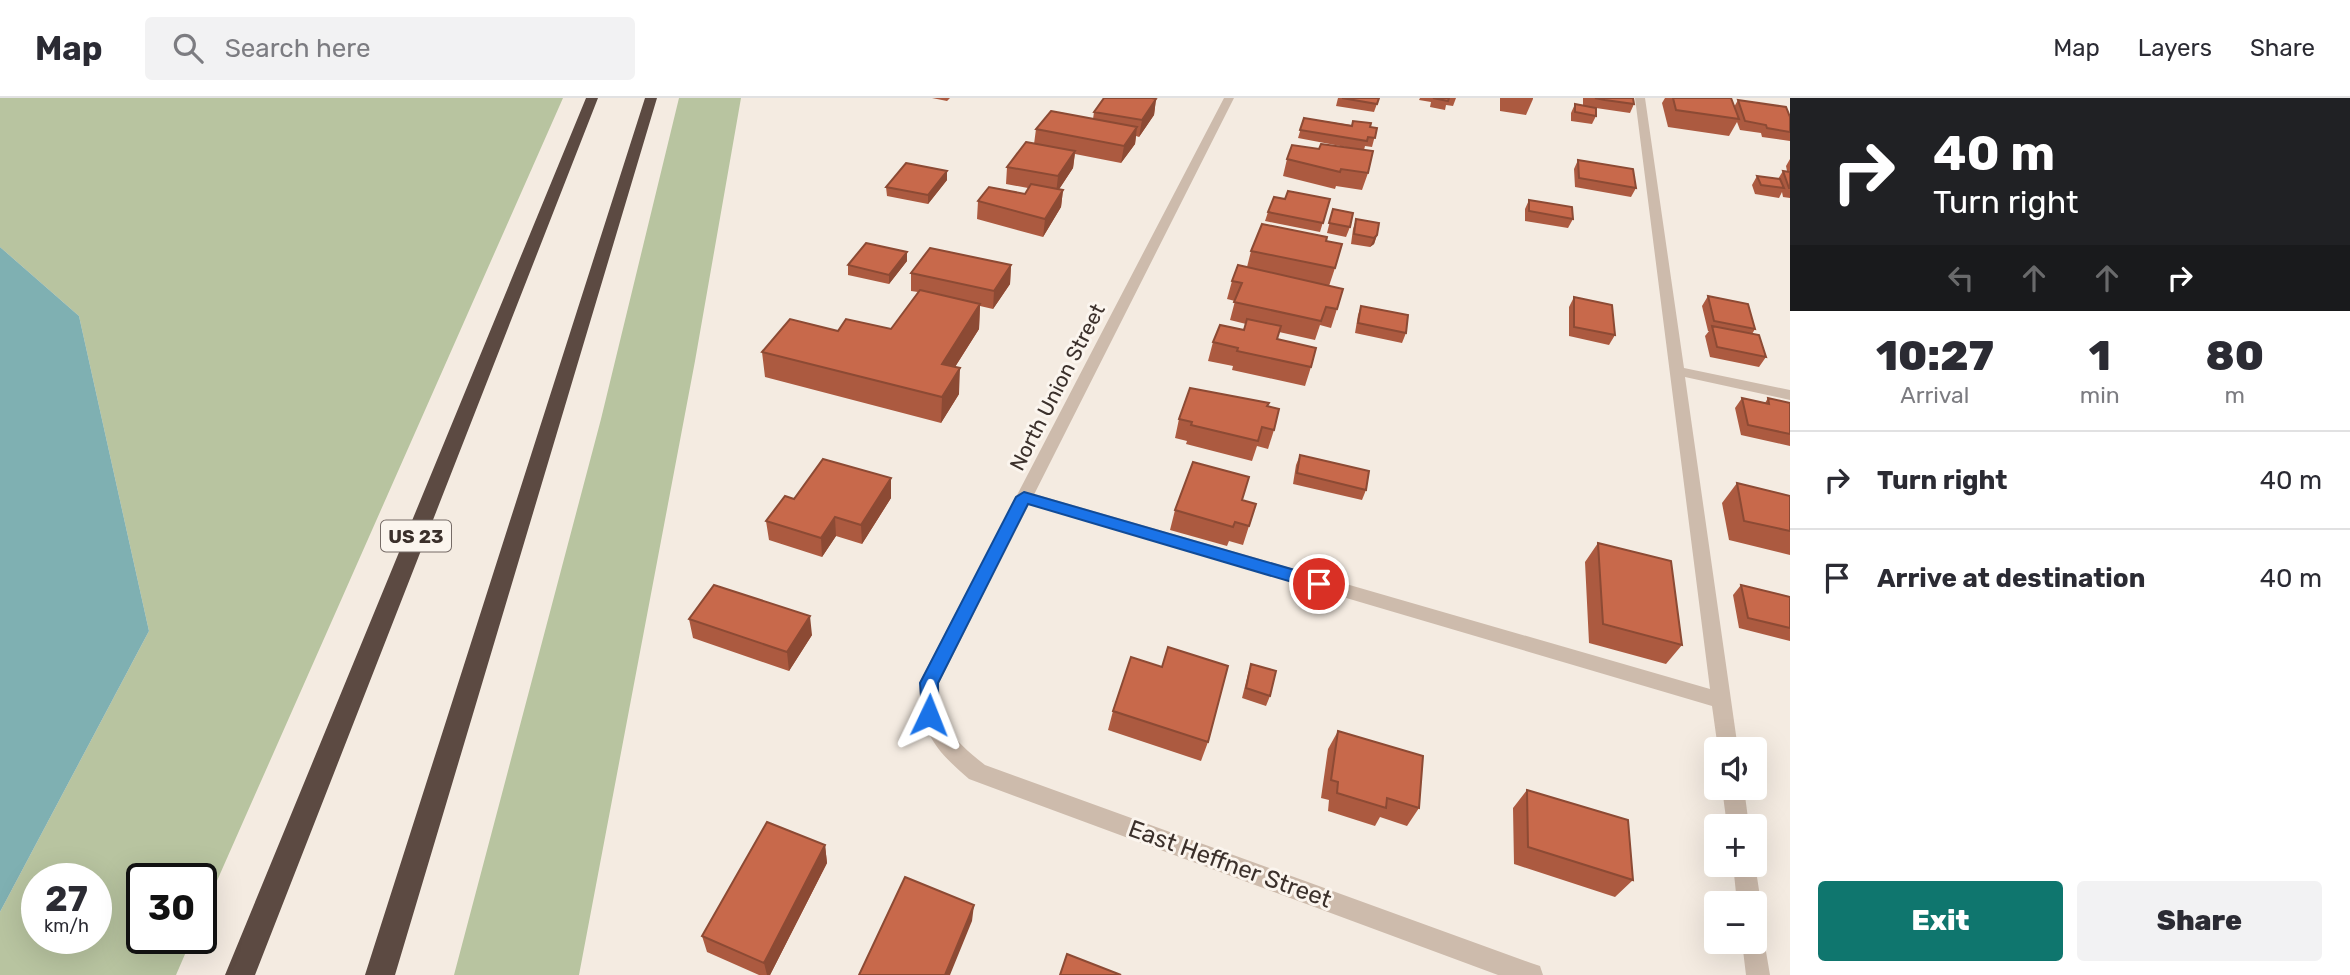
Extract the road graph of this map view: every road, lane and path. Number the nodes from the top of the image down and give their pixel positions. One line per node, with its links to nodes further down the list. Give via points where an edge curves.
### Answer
1 (592, 98): 12 (highway, US 23)
2 (651, 98): 13 (highway)
3 (1229, 98): 7 (street, North Union Street)
4 (1640, 98): 5 (street)
5 (1677, 371): 6 (street); 8 (street)
6 (1790, 395)
7 (1024, 497): 8 (street); 9 (street, North Union Street, via 929,683 929,715)
8 (1722, 701): 10 (street)
9 (940, 737): 14 (street, East Heffner Street, via 977,772)
10 (1726, 737)
11 (1755, 954): 15 (street)
12 (240, 975)
13 (380, 975)
14 (1531, 975)
15 (1758, 975)

